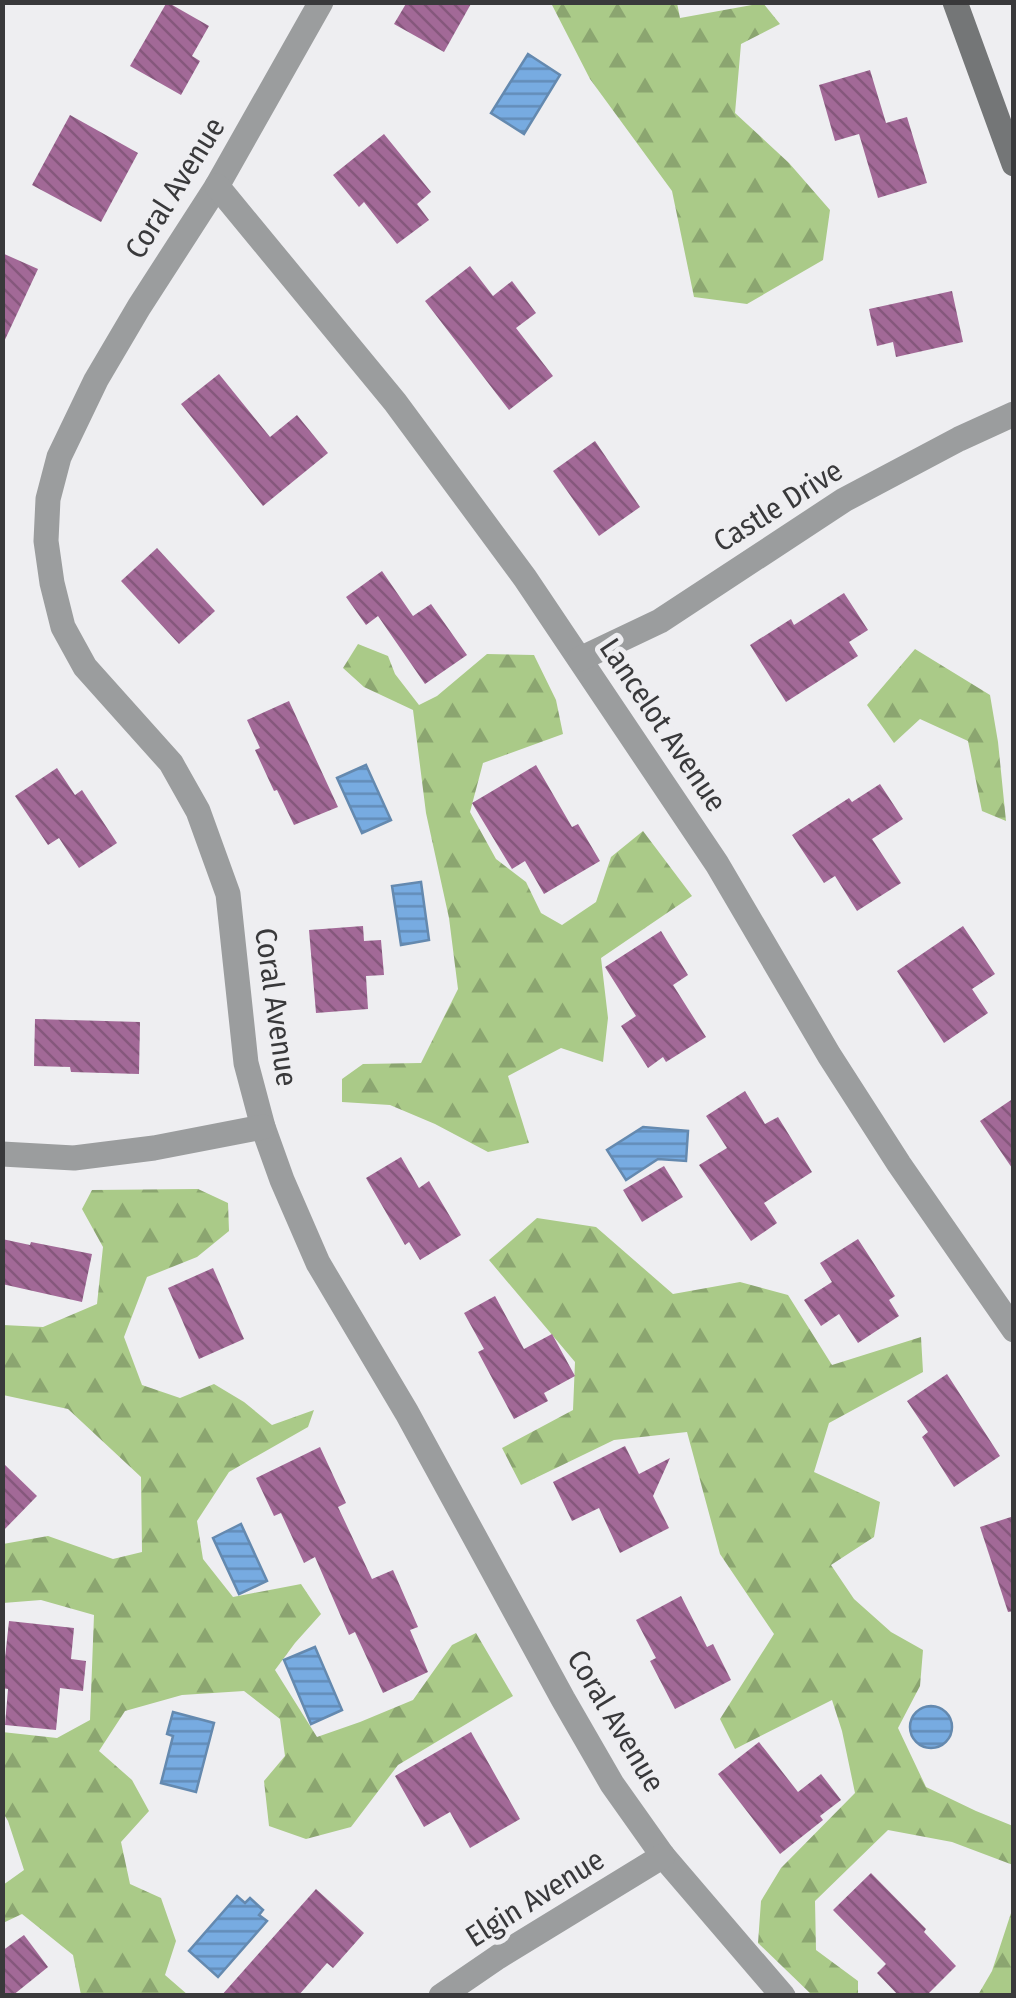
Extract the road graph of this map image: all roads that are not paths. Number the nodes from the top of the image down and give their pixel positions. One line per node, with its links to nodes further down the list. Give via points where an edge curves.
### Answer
1 (321, 2): 4 (street, Coral Avenue)
2 (955, 2): 3 (street)
3 (1014, 164)
4 (217, 186): 6 (street, Lancelot Avenue, via 395,402); 7 (street, Coral Avenue, via 139,306 59,457 46,542 64,627 85,667 171,764 198,811 228,894 246,1062)
5 (1014, 414): 6 (street, Castle Drive, via 844,500 660,621)
6 (580, 659): 9 (street, Lancelot Avenue, via 716,864 899,1164)
7 (263, 1127): 8 (street, via 74,1158); 10 (street, Coral Avenue, via 318,1264 563,1700)
8 (2, 1154)
9 (1014, 1330)
10 (663, 1856): 11 (street, Elgin Avenue); 12 (street, Coral Avenue)
11 (442, 1996)
12 (783, 1996)

